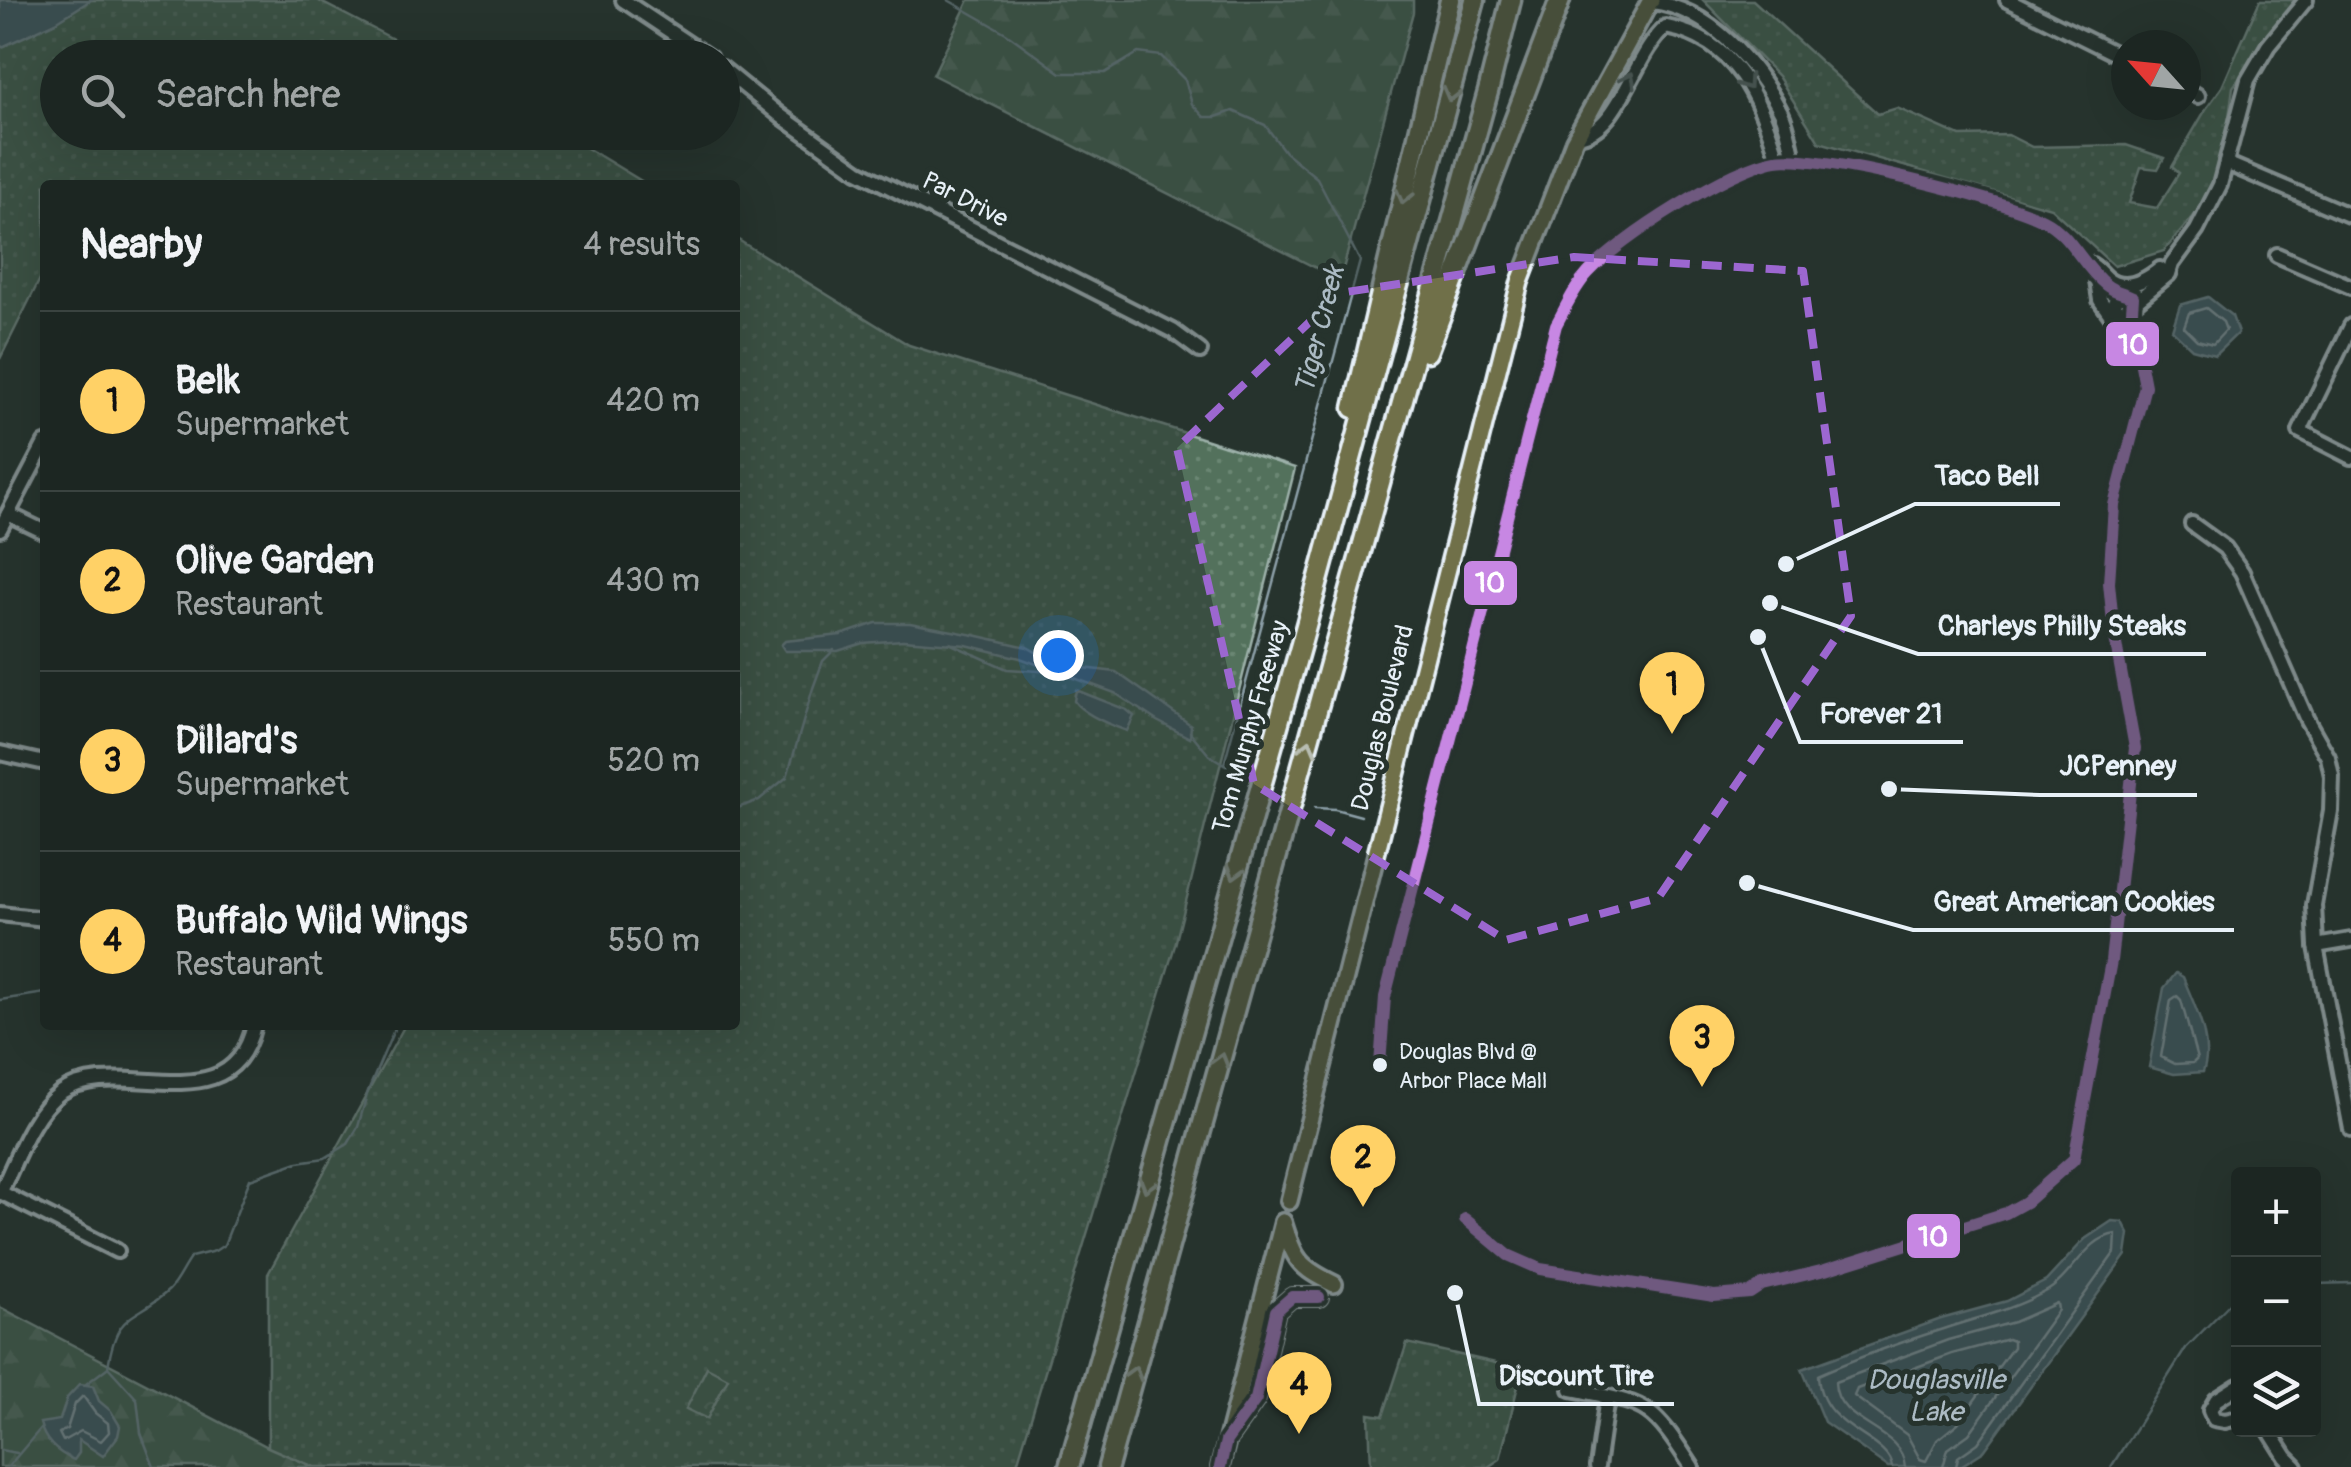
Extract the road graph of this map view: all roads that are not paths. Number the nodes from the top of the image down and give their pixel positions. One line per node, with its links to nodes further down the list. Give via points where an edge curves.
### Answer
1 (623, 0): 12 (street)
2 (1450, 0): 35 (highway, one-way to 35)
3 (1475, 0): 35 (highway, Tom Murphy Freeway, one-way to 35)
4 (1511, 0): 28 (highway)
5 (1560, 0): 28 (highway)
6 (1686, 0): 10 (street)
7 (2007, 0): 13 (street)
8 (2306, 0): 18 (street, via 2248,80)
9 (1655, 1): 10 (street); 11 (street); 15 (main road, Douglas Boulevard)
10 (1714, 29): 16 (street, via 1754,66 1783,116)
11 (1683, 30): 15 (street, one-way to 11, via 1607,122 1651,39 1666,27); 17 (street, one-way to 17, via 1734,65 1762,107)
12 (688, 40)
13 (2111, 52)
14 (740, 83): 27 (street, Par Drive, via 858,171 1173,331)
15 (1577, 136): 45 (main road, Douglas Boulevard, via 1516,296)
16 (1794, 158)
17 (1778, 160)
18 (2226, 163): 19 (street); 21 (street, via 2197,230)
19 (2351, 216)
20 (2277, 254): 23 (street)
21 (2166, 266): 22 (street, via 2169,274); 24 (street); 24 (street, via 2123,286 2087,265)
22 (2158, 284): 24 (street); 26 (street, via 2140,310 2138,353)
23 (2351, 287)
24 (2120, 305): 26 (street); 26 (street)
25 (2351, 326): 30 (street, via 2300,431)
26 (2130, 338)
27 (1200, 351)
28 (1391, 446): 57 (highway, one-way to 28)
29 (40, 453): 31 (street)
30 (2351, 456)
31 (8, 514): 33 (street); 34 (street)
32 (2192, 524): 41 (street, via 2225,548 2242,572 2328,757 2331,811 2314,906)
33 (0, 529)
34 (40, 530)
35 (1301, 644): 56 (highway, Tom Murphy Freeway, one-way to 56)
36 (0, 753): 37 (street)
37 (40, 763)
38 (0, 914): 39 (street)
39 (40, 918)
40 (2351, 940): 41 (street)
41 (2316, 946): 43 (street)
42 (252, 1030): 44 (street, via 242,1056 215,1076 194,1082 87,1082 62,1092 40,1114)
43 (2351, 1129)
44 (0, 1192): 47 (street)
45 (1289, 1202): 46 (street, Douglas Boulevard)
46 (1283, 1222): 48 (main road, via 1306,1271); 55 (main road, Douglas Boulevard)
47 (117, 1251)
48 (1334, 1284)
49 (1319, 1297): 55 (main road, via 1292,1297 1276,1311 1256,1400)
50 (1571, 1389): 52 (street)
51 (2231, 1390): 53 (street, via 2210,1410 2214,1419)
52 (1607, 1397): 59 (street); 60 (street, via 1654,1412)
53 (2231, 1420)
54 (2273, 1437): 61 (street)
55 (1226, 1442): 58 (main road, Douglas Boulevard)
56 (1069, 1467)
57 (1108, 1467)
58 (1220, 1467)
59 (1597, 1467)
60 (1692, 1467)
61 (2296, 1467)

